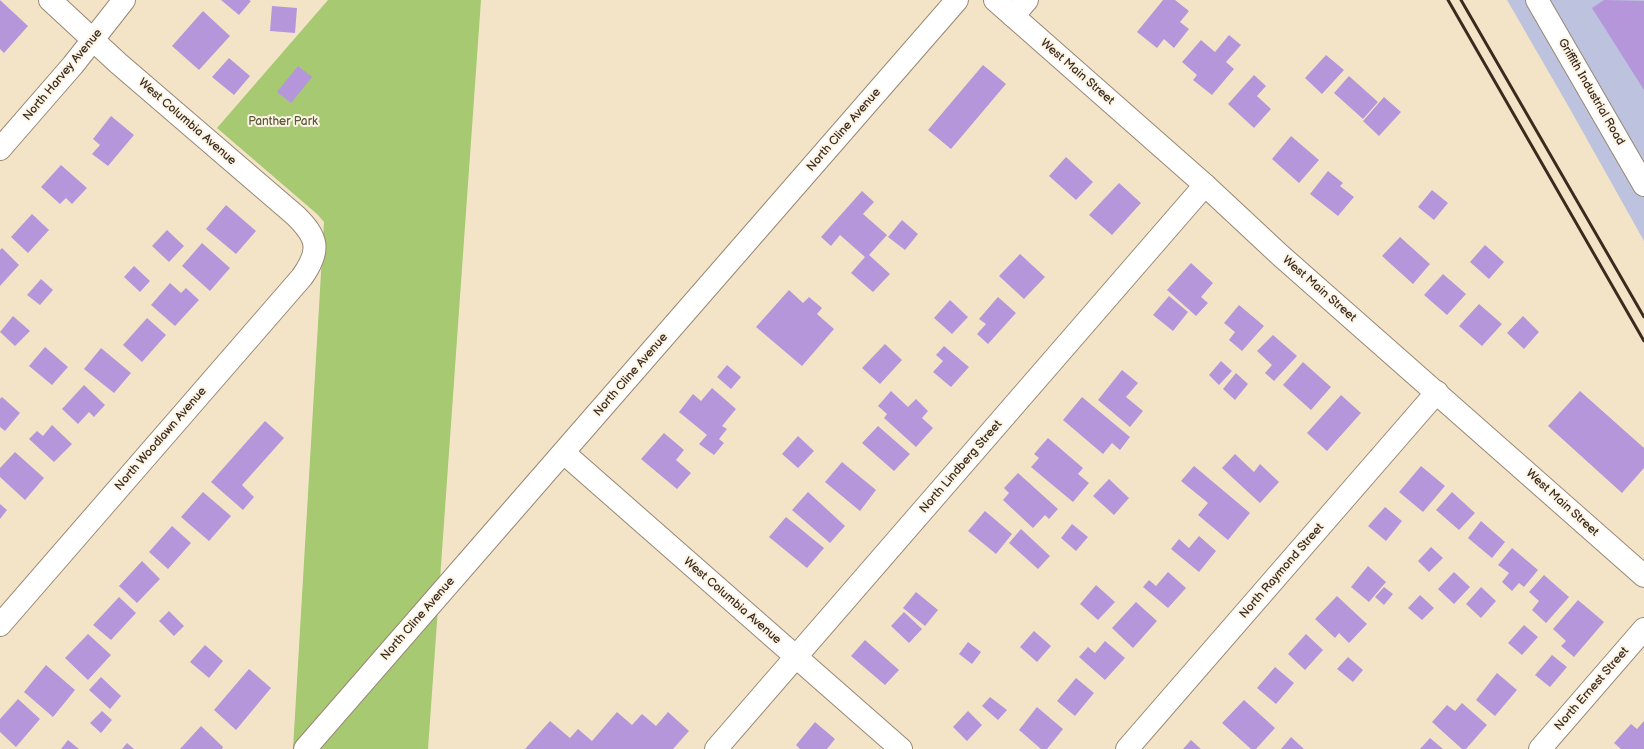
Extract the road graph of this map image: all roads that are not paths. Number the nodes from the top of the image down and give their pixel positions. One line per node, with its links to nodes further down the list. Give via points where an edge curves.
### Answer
1 (50, 0): 7 (street, West Columbia Avenue)
2 (124, 0): 7 (street, North Harvey Avenue)
3 (957, 0): 13 (street, North Cline Avenue)
4 (995, 0): 6 (street, West Main Street)
5 (1537, 0): 9 (street, Griffith Industrial Road)
6 (1020, 8): 10 (street, West Main Street)
7 (93, 40): 8 (street, North Harvey Avenue); 11 (street, West Columbia Avenue, via 296,216 310,232)
8 (0, 149)
9 (1644, 185)
10 (1205, 186): 12 (street, West Main Street); 17 (street, North Lindberg Street)
11 (315, 249): 15 (street, North Woodlawn Avenue, via 313,259 302,277)
12 (1437, 392): 14 (street, West Main Street); 21 (street, North Raymond Street)
13 (564, 453): 17 (street, West Columbia Avenue); 18 (street, North Cline Avenue)
14 (1644, 576)
15 (0, 625)
16 (1644, 629): 22 (street, North Ernest Street)
17 (797, 657): 19 (street, North Lindberg Street); 20 (street, West Columbia Avenue)
18 (305, 749)
19 (716, 749)
20 (901, 749)
21 (1127, 749)
22 (1540, 749)

